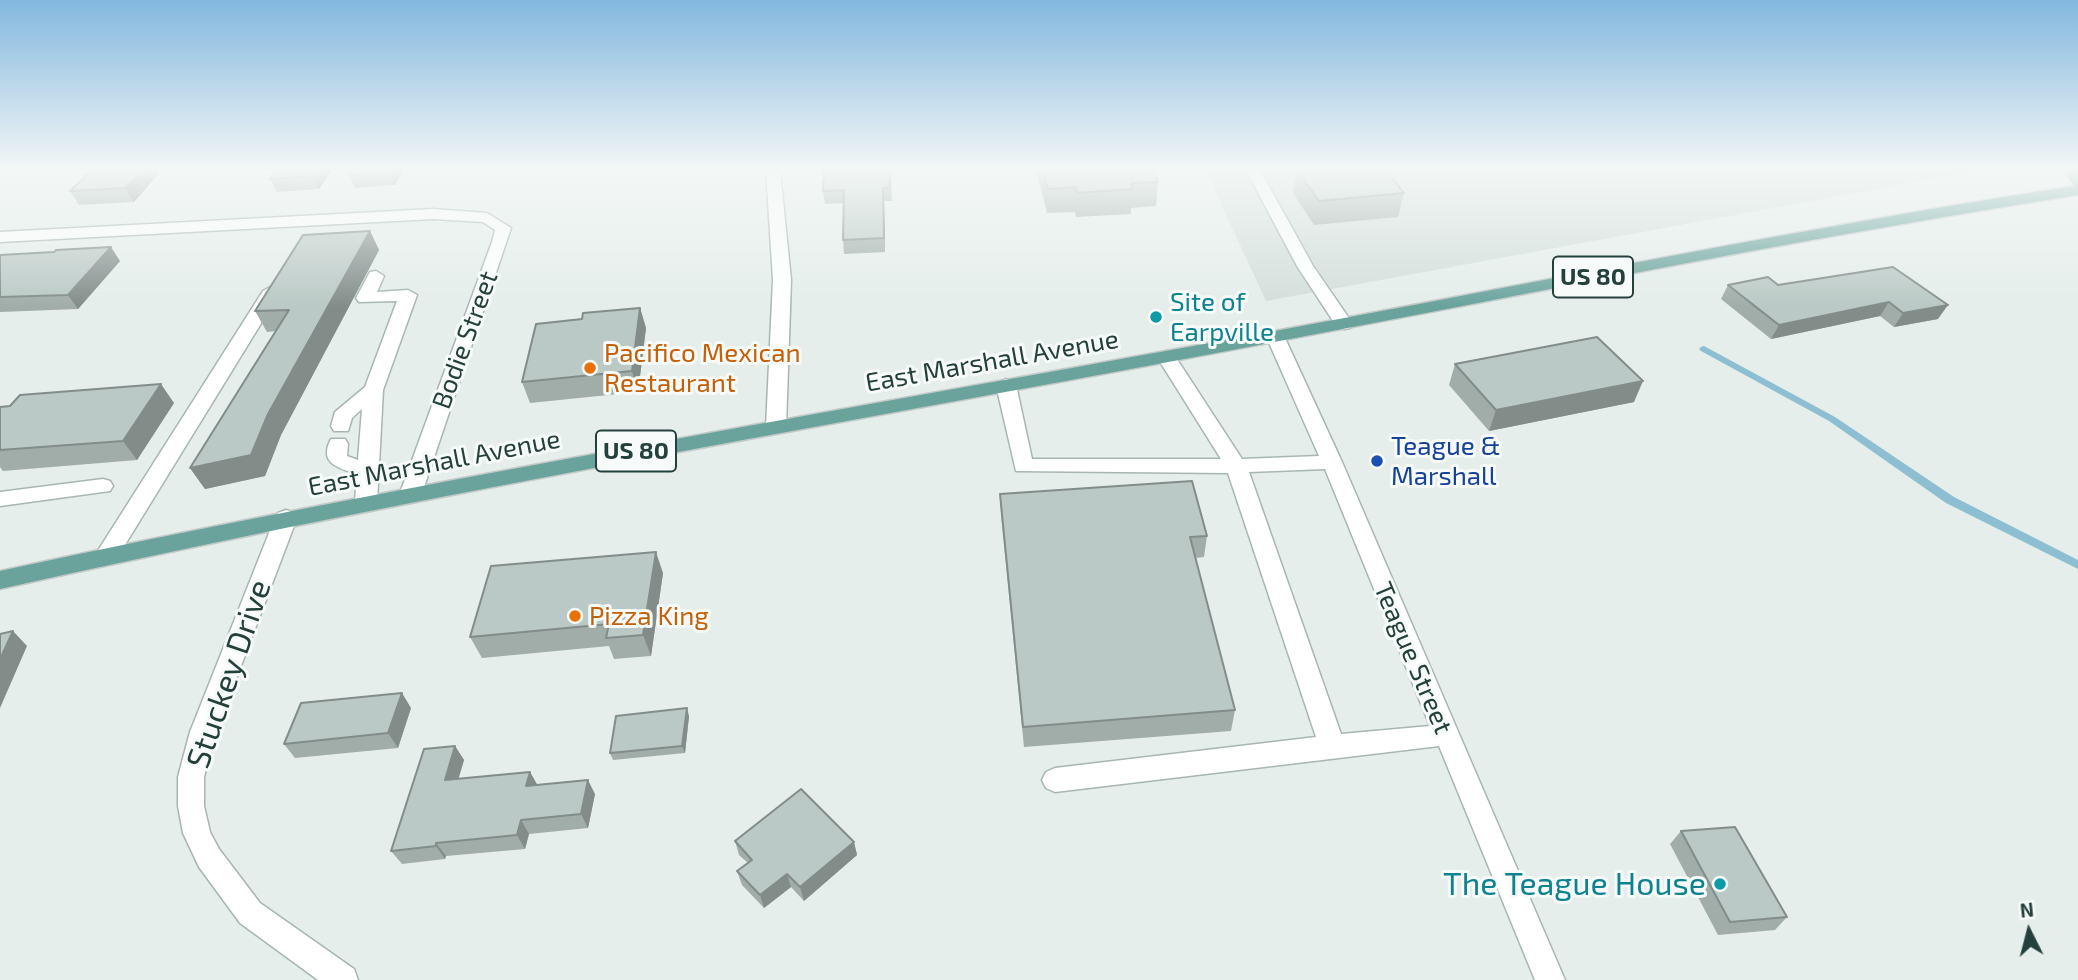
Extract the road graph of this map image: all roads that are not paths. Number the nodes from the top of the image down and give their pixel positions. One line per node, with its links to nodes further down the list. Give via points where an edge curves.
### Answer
1 (404, 216): 6 (street, Bodie Street)
2 (475, 216): 21 (street, Bodie Street, via 503,228)
3 (777, 216): 16 (street, via 782,280)
4 (1278, 216): 11 (street)
5 (1918, 216): 11 (main road, East Marshall Avenue / US 80)
6 (316, 221): 7 (street, Bodie Street); 8 (street)
7 (0, 237)
8 (301, 244)
9 (376, 276): 15 (street, via 365,298 408,295)
10 (280, 279): 25 (street)
11 (1344, 324): 12 (main road, East Marshall Avenue / US 80)
12 (1275, 337): 13 (main road, East Marshall Avenue / US 80); 17 (street, Teague Street)
13 (1166, 357): 14 (main road, East Marshall Avenue / US 80); 18 (street)
14 (1006, 385): 16 (main road, East Marshall Avenue / US 80); 18 (street, via 1023,466)
15 (373, 390): 19 (street); 19 (street, via 342,416 337,460)
16 (776, 427): 21 (main road, East Marshall Avenue / US 80)
17 (1332, 462): 18 (street); 27 (street, Teague Street)
18 (1236, 466): 28 (street)
19 (367, 470): 23 (street)
20 (103, 486): 22 (street)
21 (411, 493): 23 (main road, East Marshall Avenue / US 80)
22 (0, 499)
23 (366, 502): 24 (main road, East Marshall Avenue / US 80)
24 (286, 518): 25 (main road, East Marshall Avenue / US 80); 30 (street, Stuckey Drive, via 203,732 191,777 191,806 209,858 250,913)
25 (107, 555): 26 (main road, East Marshall Avenue / US 80)
26 (0, 580)
27 (1445, 735): 28 (street); 31 (street, Teague Street)
28 (1332, 746): 29 (street)
29 (1055, 780)
30 (343, 980)
31 (1550, 980)

